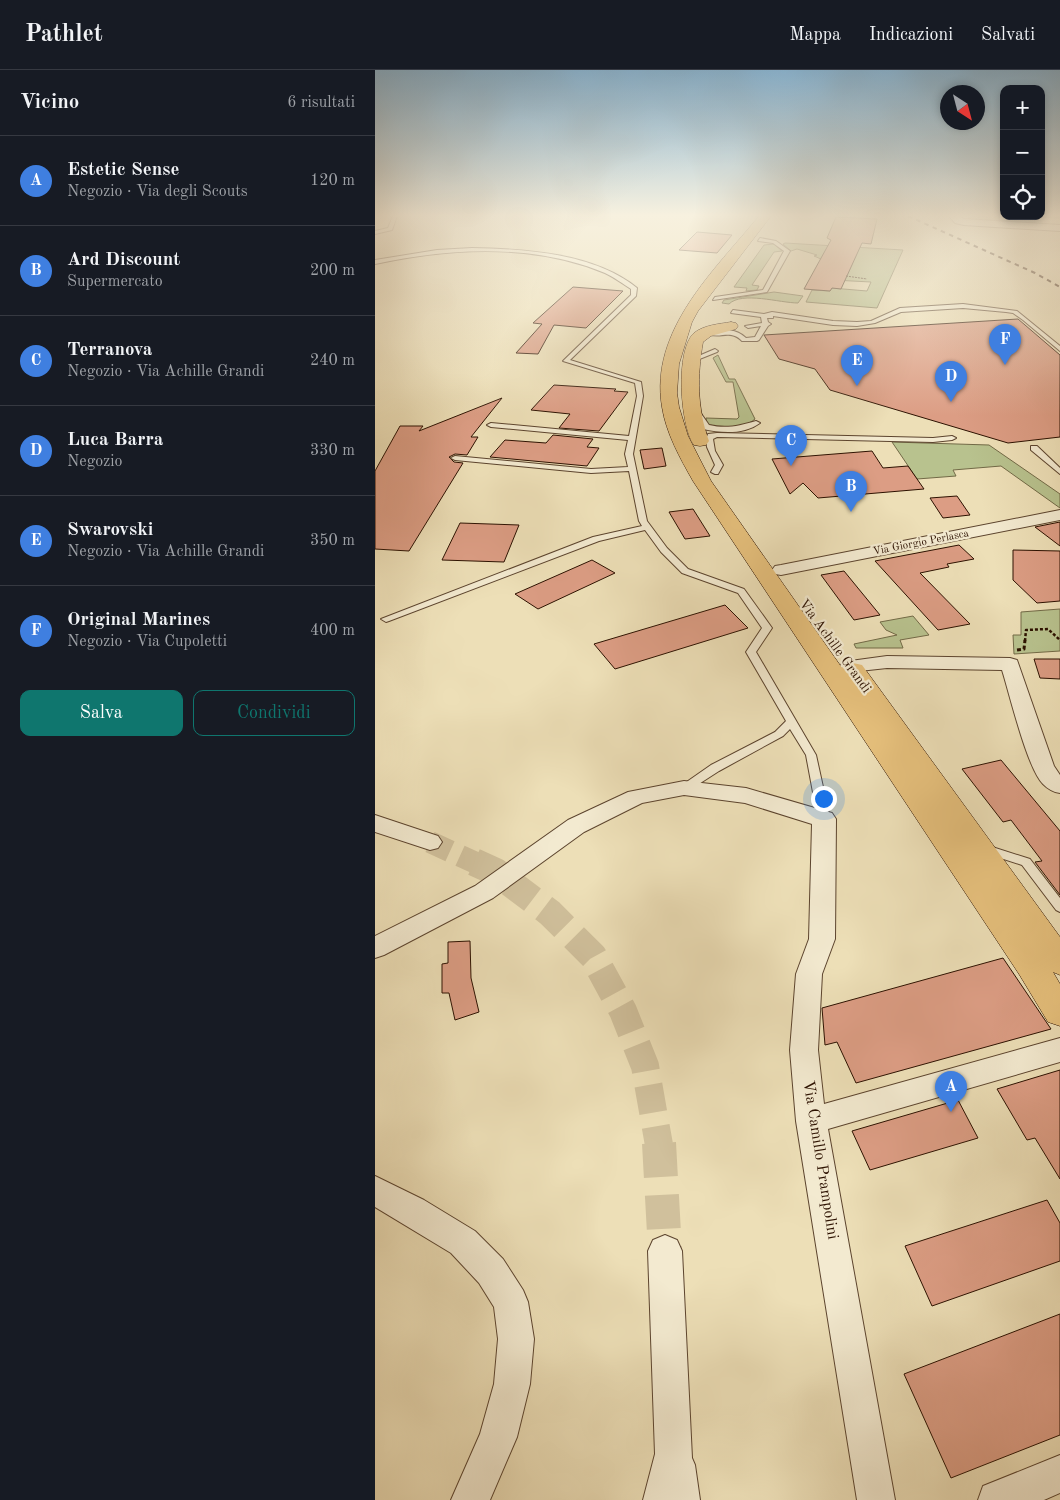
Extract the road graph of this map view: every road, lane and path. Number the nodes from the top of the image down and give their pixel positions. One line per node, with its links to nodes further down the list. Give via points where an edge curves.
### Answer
1 (626, 283): 21 (lane, via 634,288 635,295 566,361 637,382 640,396)
2 (712, 283): 20 (main road, Via Achille Grandi, via 691,310 675,346 669,396 674,423)
3 (719, 283): 7 (main road, Via Achille Grandi)
4 (725, 283): 6 (main road, Via Achille Grandi)
5 (770, 283): 6 (lane, via 765,291)
6 (715, 298): 10 (main road)
7 (697, 316): 10 (main road, via 713,311); 20 (main road, Via Achille Grandi, via 691,322 680,351 677,369)
8 (764, 316): 9 (lane); 10 (lane); 12 (lane); 14 (lane, via 772,314 852,324 883,319 900,310 963,306 1006,310 1025,319)
9 (765, 325): 10 (lane); 11 (lane, via 789,321); 13 (lane)
10 (738, 326): 13 (lane); 13 (lane, via 754,329); 16 (lane, via 738,333 709,335 704,339); 17 (main road, Via Achille Grandi, via 713,330 697,338)
11 (853, 329)
12 (862, 329)
13 (757, 337)
14 (1060, 349)
15 (715, 351): 16 (lane)
16 (697, 358): 17 (lane, via 696,376)
17 (688, 388): 18 (lane, via 706,427 731,430); 27 (main road, Via Achille Grandi, via 691,415)
18 (756, 423)
19 (491, 425): 21 (lane)
20 (680, 435): 45 (main road, Via Achille Grandi, via 702,481)
21 (631, 438): 26 (lane)
22 (952, 438): 27 (lane, via 717,435 709,439 719,465)
23 (1034, 448): 25 (lane)
24 (455, 458): 26 (lane, via 591,471)
25 (1059, 468)
26 (631, 469): 29 (lane)
27 (715, 472): 30 (main road, Via Achille Grandi)
28 (1060, 515): 30 (street, Via Giorgio Perlasca)
29 (647, 527): 31 (lane, via 596,539); 35 (lane, via 685,570 741,591 767,628 751,652)
30 (781, 570): 34 (main road, Via Achille Grandi)
31 (386, 619)
32 (1060, 640): 33 (path, via 1048,629 1026,630 1024,649)
33 (1014, 650)
34 (850, 666): 36 (street, via 887,662 1010,664 1043,766); 41 (main road, Via Achille Grandi)
35 (792, 721): 37 (lane, via 779,734); 38 (lane, via 811,755)
36 (1060, 786)
37 (684, 788): 38 (street, via 747,796); 43 (street, via 636,797 576,826 484,892)
38 (824, 819): 47 (street, Via Camillo Prampolini, via 822,939 809,974 804,1050)
39 (375, 823): 40 (street)
40 (430, 842)
41 (980, 847): 42 (lane, via 1026,862); 44 (main road, Via Achille Grandi)
42 (1060, 907)
43 (375, 948)
44 (1060, 962)
45 (1060, 1012)
46 (1060, 1050): 47 (street)
47 (811, 1120): 55 (street, Via Camillo Prampolini)
48 (375, 1191): 52 (street, via 463,1242 491,1271 511,1302 516,1339 512,1384 498,1437)
49 (665, 1251): 50 (street)
50 (674, 1454): 53 (street); 54 (street)
51 (1060, 1474): 56 (street)
52 (470, 1500)
53 (662, 1500)
54 (681, 1500)
55 (877, 1500)
56 (997, 1500)

